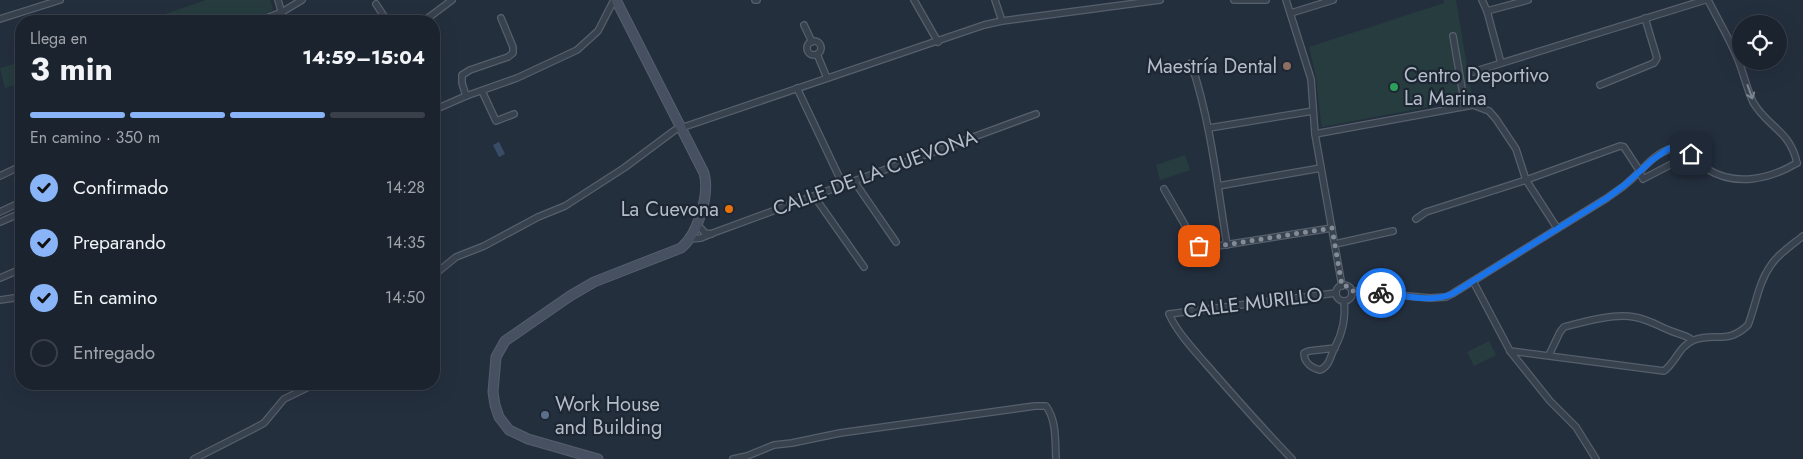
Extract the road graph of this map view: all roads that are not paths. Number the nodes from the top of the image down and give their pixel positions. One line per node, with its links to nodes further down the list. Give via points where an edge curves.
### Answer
1 (60, 0): 26 (street)
2 (278, 0): 18 (street)
3 (302, 0): 18 (street)
4 (452, 0): 23 (street)
5 (615, 0): 39 (street, via 598,31 577,50); 46 (main road)
6 (914, 0): 31 (street)
7 (995, 0): 27 (street)
8 (1160, 0): 27 (street)
9 (1234, 0): 10 (street)
10 (1266, 0)
11 (1286, 0): 19 (street, CALLE MURILLO)
12 (1333, 0): 19 (street)
13 (1482, 0): 17 (street)
14 (1528, 0): 17 (street)
15 (1706, 0): 25 (street); 50 (street, one-way to 50, via 1736,56 1753,101 1790,143)
16 (376, 4): 22 (street)
17 (1487, 11): 34 (street)
18 (282, 12): 20 (street); 21 (street)
19 (1291, 13): 43 (street, CALLE MURILLO, via 1311,79)
20 (274, 15)
21 (283, 15)
22 (382, 15)
23 (432, 15)
24 (501, 18): 40 (street, via 513,53 462,75)
25 (1645, 18): 34 (street); 37 (street, via 1657,58 1654,63)
26 (0, 19)
27 (1002, 21): 31 (street)
28 (804, 25): 30 (street)
29 (1453, 36): 41 (street)
30 (812, 42): 32 (street, via 808,51); 32 (street, via 820,46)
31 (938, 42): 36 (street)
32 (816, 54): 36 (street)
33 (1191, 63): 47 (street)
34 (1502, 63): 35 (street)
35 (1473, 72)
36 (827, 78): 38 (street)
37 (1600, 85)
38 (797, 88): 46 (street); 57 (street)
39 (482, 91): 40 (street); 44 (street, via 496,121)
40 (466, 96): 42 (street)
41 (1465, 106): 48 (street); 55 (street, via 1473,105 1489,111 1516,149)
42 (440, 107)
43 (1313, 111): 47 (street); 48 (street, CALLE MURILLO)
44 (514, 114)
45 (1036, 114): 56 (street, CALLE DE LA CUEVONA)
46 (681, 128): 66 (main road, via 706,180); 77 (street, via 565,206 456,257)
47 (1209, 128): 58 (street)
48 (1315, 134): 51 (street, CALLE MURILLO)
49 (1691, 154): 50 (street, CALLE MURILLO, via 1708,169 1735,179 1770,176); 53 (street, CALLE MURILLO, via 1680,146 1668,149); 53 (street, via 1643,179)
50 (1800, 164)
51 (1322, 168): 58 (street); 67 (street, CALLE MURILLO)
52 (15, 169): 54 (street)
53 (1639, 170): 55 (street, via 1624,147 1620,146); 68 (street, CALLE MURILLO, via 1626,184)
54 (0, 176)
55 (1526, 180): 64 (street, via 1426,212); 68 (street)
56 (854, 181): 57 (street, CALLE DE LA CUEVONA); 73 (street)
57 (843, 185): 60 (street, CALLE DE LA CUEVONA)
58 (1218, 186): 74 (street)
59 (1164, 189): 74 (street, via 1199,246)
60 (814, 196): 70 (street, CALLE DE LA CUEVONA); 76 (street)
61 (15, 205): 62 (street)
62 (0, 212)
63 (15, 216): 65 (street)
64 (1416, 220)
65 (0, 222)
66 (696, 223): 70 (street, via 705,233); 72 (main road)
67 (1332, 228): 74 (street); 75 (street, CALLE MURILLO)
68 (1557, 228): 80 (street, CALLE MURILLO)
69 (1393, 231): 75 (street)
70 (713, 233): 72 (street, CALLE DE LA CUEVONA)
71 (1803, 236): 87 (street, via 1770,267 1743,330 1728,338)
72 (690, 239): 93 (main road, via 681,248 594,282 570,296 505,341 496,356 495,405 498,417 509,430 528,439)
73 (896, 242)
74 (1226, 244)
75 (1335, 244): 81 (street, CALLE MURILLO)
76 (864, 267)
77 (440, 270)
78 (15, 272): 79 (street)
79 (0, 278)
80 (1473, 281): 82 (street, CALLE MURILLO, via 1439,298); 89 (street)
81 (1342, 286): 82 (street); 83 (street)
82 (1352, 291): 86 (street, via 1350,298)
83 (1336, 293): 86 (street); 96 (street, CALLE MURILLO, via 1169,314 1172,322 1244,408)
84 (15, 297): 85 (street)
85 (0, 300)
86 (1344, 301): 88 (street, via 1343,327)
87 (1692, 340): 90 (street, via 1664,371); 90 (street, via 1632,316 1564,327)
88 (1335, 348): 88 (street, via 1309,351 1304,356 1310,366 1320,370 1328,364)
89 (1510, 351): 90 (street); 97 (street, via 1550,401 1576,427)
90 (1549, 355)
91 (303, 390): 92 (street, via 284,400 264,423)
92 (194, 459)
93 (598, 459)
94 (733, 459): 95 (street, via 774,445 840,433 1046,406 1053,419)
95 (1056, 459)
96 (1292, 459)
97 (1596, 459)

